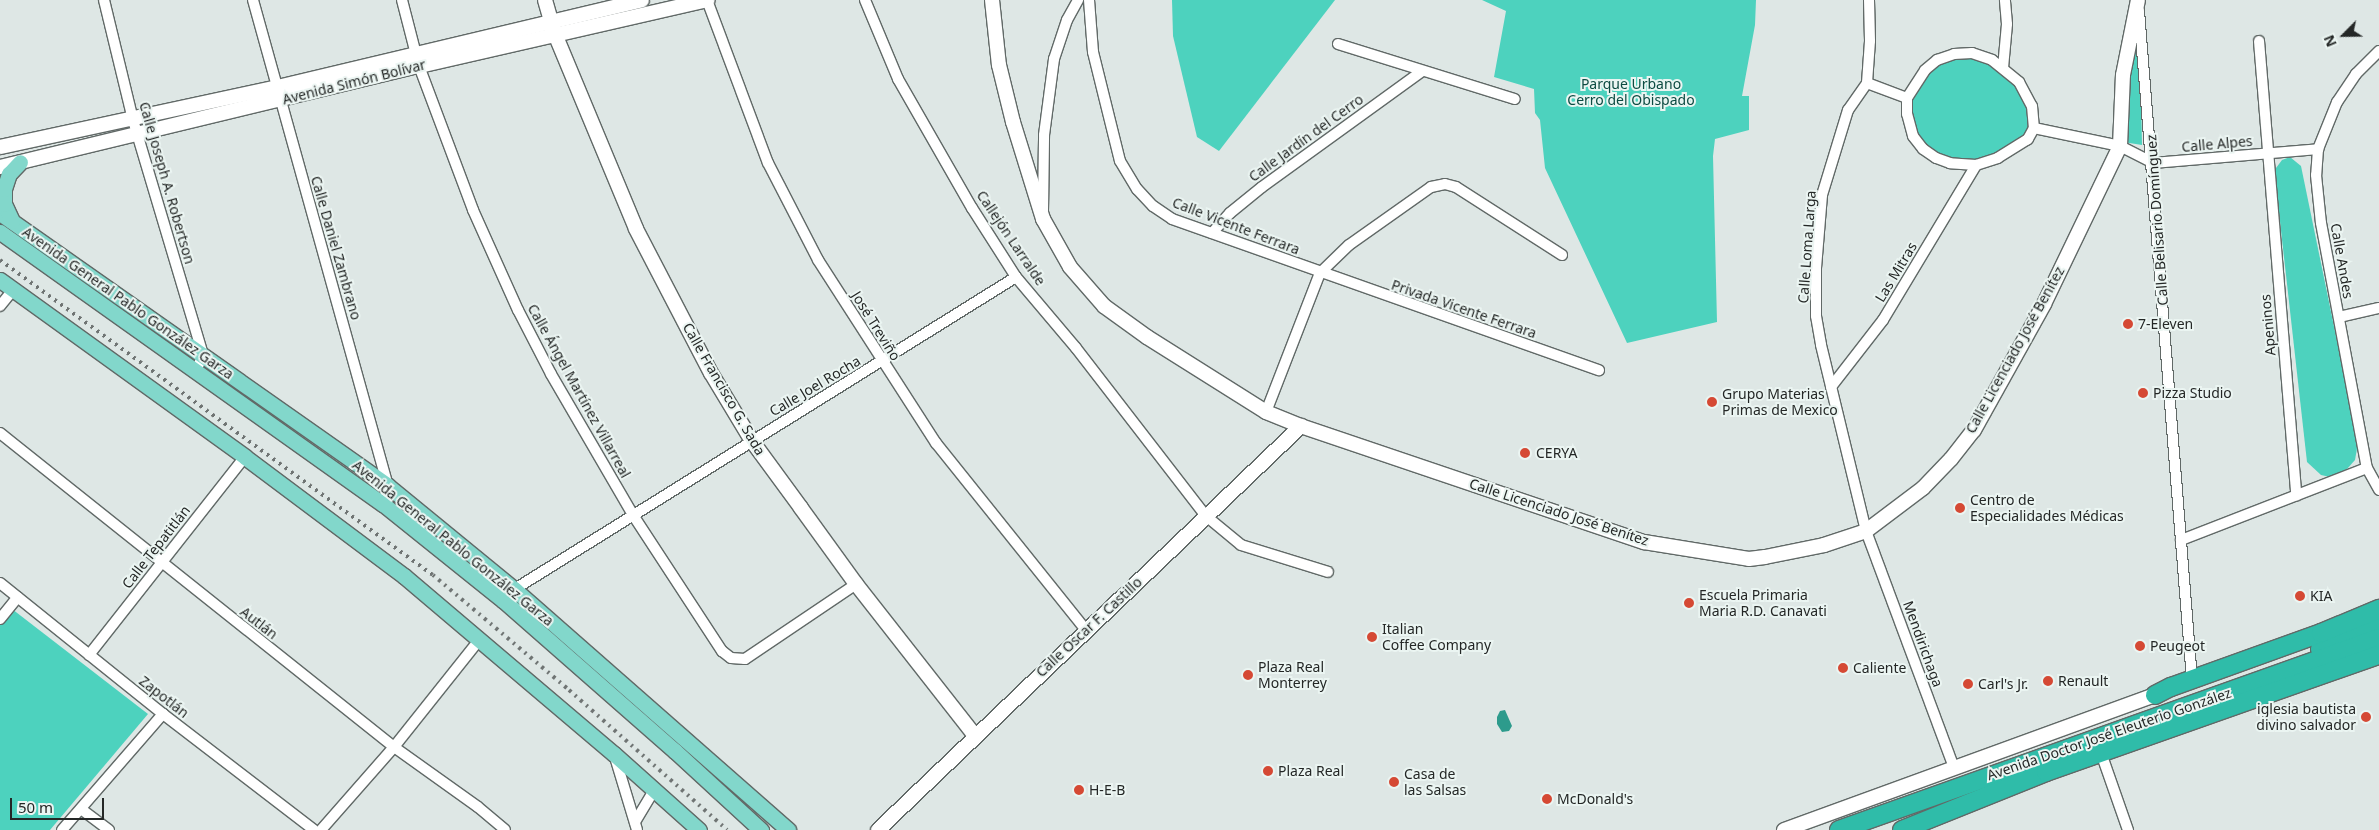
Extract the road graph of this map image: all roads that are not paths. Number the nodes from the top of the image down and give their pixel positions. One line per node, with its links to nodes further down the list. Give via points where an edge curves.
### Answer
1 (104, 0): 26 (street, Calle Joseph A. Robertson)
2 (253, 0): 22 (street, Calle Daniel Zambrano)
3 (402, 0): 18 (street, Calle Ángel Martínez Villarreal)
4 (545, 0): 14 (street, Calle Francisco G. Sada)
5 (642, 0): 14 (street, Avenida Simón Bolívar)
6 (707, 0): 14 (street, Avenida Simón Bolívar); 50 (street, José Treviño, via 768,163 818,260)
7 (866, 0): 43 (street, Callejón Larralde, via 898,79)
8 (992, 0): 37 (street, Calle Licenciado José Benítez, via 999,65)
9 (1078, 0): 37 (street, via 1066,20 1054,59 1044,135)
10 (1089, 0): 40 (street, Calle Vicente Ferrara, via 1093,52 1125,173 1160,211 1172,219)
11 (1869, 0): 21 (street)
12 (2005, 0): 19 (street, via 2007,24)
13 (2139, 3): 28 (street, Calle Licenciado José Benítez, via 2123,75); 34 (street, Calle Belisario Domínguez)
14 (553, 28): 18 (street, Avenida Simón Bolívar); 57 (street, Calle Francisco G. Sada, via 636,229 711,373)
15 (2259, 41): 31 (street, Apeninos)
16 (1338, 44): 20 (street)
17 (2379, 50): 30 (street, Calle Andes, via 2356,74 2337,102)
18 (418, 60): 22 (street, Avenida Simón Bolívar); 25 (street, Avenida Simón Bolívar); 64 (street, Calle Ángel Martínez Villarreal, via 473,210 518,310)
19 (2003, 68): 23 (street, via 1972,53 1954,54 1937,60 1925,70); 27 (street, via 2019,82 2027,95 2032,106)
20 (1422, 71): 24 (street); 40 (street, Calle Jardín del Cerro, via 1262,187 1230,213)
21 (1867, 83): 23 (street); 53 (street, Calle Loma Larga, via 1848,110 1822,195 1816,316)
22 (278, 87): 25 (street, Calle Daniel Zambrano); 26 (street, Avenida Simón Bolívar)
23 (1907, 98): 33 (street, via 1913,136 1923,149 1950,163)
24 (1514, 99)
25 (280, 101): 26 (street, Avenida Simón Bolívar); 60 (street, Calle Daniel Zambrano)
26 (135, 126): 29 (street, Avenida Simón Bolívar); 32 (street, Avenida Simón Bolívar); 49 (street, Calle Joseph A. Robertson)
27 (2034, 128): 28 (street); 33 (street, via 2028,139 2008,153)
28 (2120, 146): 34 (street); 66 (street, Calle Licenciado José Benítez, via 2044,304 1974,430 1923,488)
29 (0, 147)
30 (2318, 149): 31 (street, Calle Alpes); 48 (street, Calle Andes, via 2316,175 2321,223)
31 (2268, 153): 34 (street, Calle Alpes); 62 (street, Apeninos)
32 (20, 162): 35 (street, Avenida Simón Bolívar); 38 (main road, via 9,174 4,189 4,204)
33 (1976, 164): 53 (street, Las Mitras, via 1883,320)
34 (2153, 164): 67 (street, Calle Belisario Domínguez)
35 (0, 167)
36 (0, 213): 38 (main road, Avenida General Pablo González Garza)
37 (1043, 219): 54 (street, Calle Licenciado José Benítez, via 1070,267 1104,306)
38 (14, 224): 49 (main road, Avenida General Pablo González Garza)
39 (0, 232): 52 (main road, Avenida General Pablo González Garza)
40 (1212, 233): 42 (street, Calle Vicente Ferrara)
41 (1562, 256): 42 (street, via 1456,187 1445,184 1431,187 1403,206 1349,245)
42 (1320, 273): 51 (street, Privada Vicente Ferrara); 54 (street)
43 (1016, 277): 50 (street, Calle Joel Rocha); 65 (street, Callejón Larralde, via 1076,348)
44 (0, 280): 45 (main road)
45 (14, 289): 46 (street); 58 (main road)
46 (0, 306)
47 (2379, 308): 48 (street)
48 (2339, 317): 59 (street, Calle Andes)
49 (203, 355): 52 (street); 60 (main road, Avenida General Pablo González Garza)
50 (882, 362): 57 (street, Calle Joel Rocha); 78 (street, José Treviño, via 936,443)
51 (1599, 370)
52 (196, 371): 63 (main road, Avenida General Pablo González Garza)
53 (1831, 387): 66 (street, Calle Loma Larga)
54 (1266, 412): 55 (street, Calle Licenciado José Benítez)
55 (1301, 426): 65 (street, Calle Oscar F. Castillo); 66 (street, Calle Licenciado José Benítez, via 1644,542 1765,558)
56 (0, 433): 68 (street, Autlán)
57 (752, 440): 64 (street, Calle Joel Rocha); 71 (street, Calle Francisco G. Sada)
58 (245, 457): 68 (street, Calle Tepatitlán); 81 (main road, via 404,576)
59 (2367, 468): 61 (street, Calle Andes); 62 (street)
60 (388, 486): 63 (street); 72 (main road, Avenida General Pablo González Garza)
61 (2379, 490)
62 (2296, 496): 67 (street)
63 (383, 504): 74 (main road, Avenida General Pablo González Garza)
64 (632, 515): 71 (street, Calle Ángel Martínez Villarreal, via 722,651 732,658 745,658); 72 (street, Calle Joel Rocha)
65 (1206, 516): 69 (street, Callejón Larralde, via 1241,546); 78 (street, Calle Oscar F. Castillo)
66 (1866, 530): 92 (street, Mendirichaga)
67 (2182, 540): 84 (street, Calle Belisario Domínguez)
68 (161, 563): 82 (street, Calle Tepatitlán); 89 (street, Autlán)
69 (1328, 572)
70 (0, 583): 73 (street, Zapotlán)
71 (856, 584): 88 (street, Calle Francisco G. Sada)
72 (514, 589): 74 (street, Calle Joel Rocha); 103 (main road, Avenida General Pablo González Garza)
73 (18, 597): 76 (street); 82 (street, Zapotlán)
74 (503, 600): 102 (main road, Avenida General Pablo González Garza)
75 (2379, 609): 84 (highway)
76 (0, 619)
77 (2379, 624): 79 (highway)
78 (1086, 630): 88 (street, Calle Oscar F. Castillo)
79 (2344, 637): 85 (highway, via 2174,694); 87 (highway, via 2150,709)
80 (2379, 638): 87 (highway, Avenida Doctor José Eleuterio González)
81 (480, 639): 89 (street); 91 (main road)
82 (89, 655): 86 (street, Zapotlán)
83 (2379, 655): 90 (highway, Avenida Doctor José Eleuterio González)
84 (2192, 680): 85 (highway)
85 (2155, 695): 92 (street, Avenida Doctor José Eleuterio González)
86 (163, 714): 94 (street); 98 (street, Zapotlán)
87 (2134, 725): 106 (highway, Avenida Doctor José Eleuterio González)
88 (974, 736): 104 (street, Calle Oscar F. Castillo)
89 (394, 747): 99 (street); 100 (street, Autlán, via 478,806)
90 (2101, 753): 107 (highway, Avenida Doctor José Eleuterio González); 108 (street)
91 (614, 754): 93 (main road); 95 (street)
92 (1954, 767): 105 (street, Avenida Doctor José Eleuterio González)
93 (654, 790): 95 (street); 101 (main road)
94 (81, 809): 96 (street); 97 (street)
95 (636, 826)
96 (62, 830)
97 (109, 830)
98 (314, 830)
99 (320, 830)
100 (505, 830)
101 (699, 830)
102 (761, 830)
103 (788, 830)
104 (878, 830)
105 (1784, 830)
106 (1839, 830)
107 (1902, 830)
108 (2128, 830)

